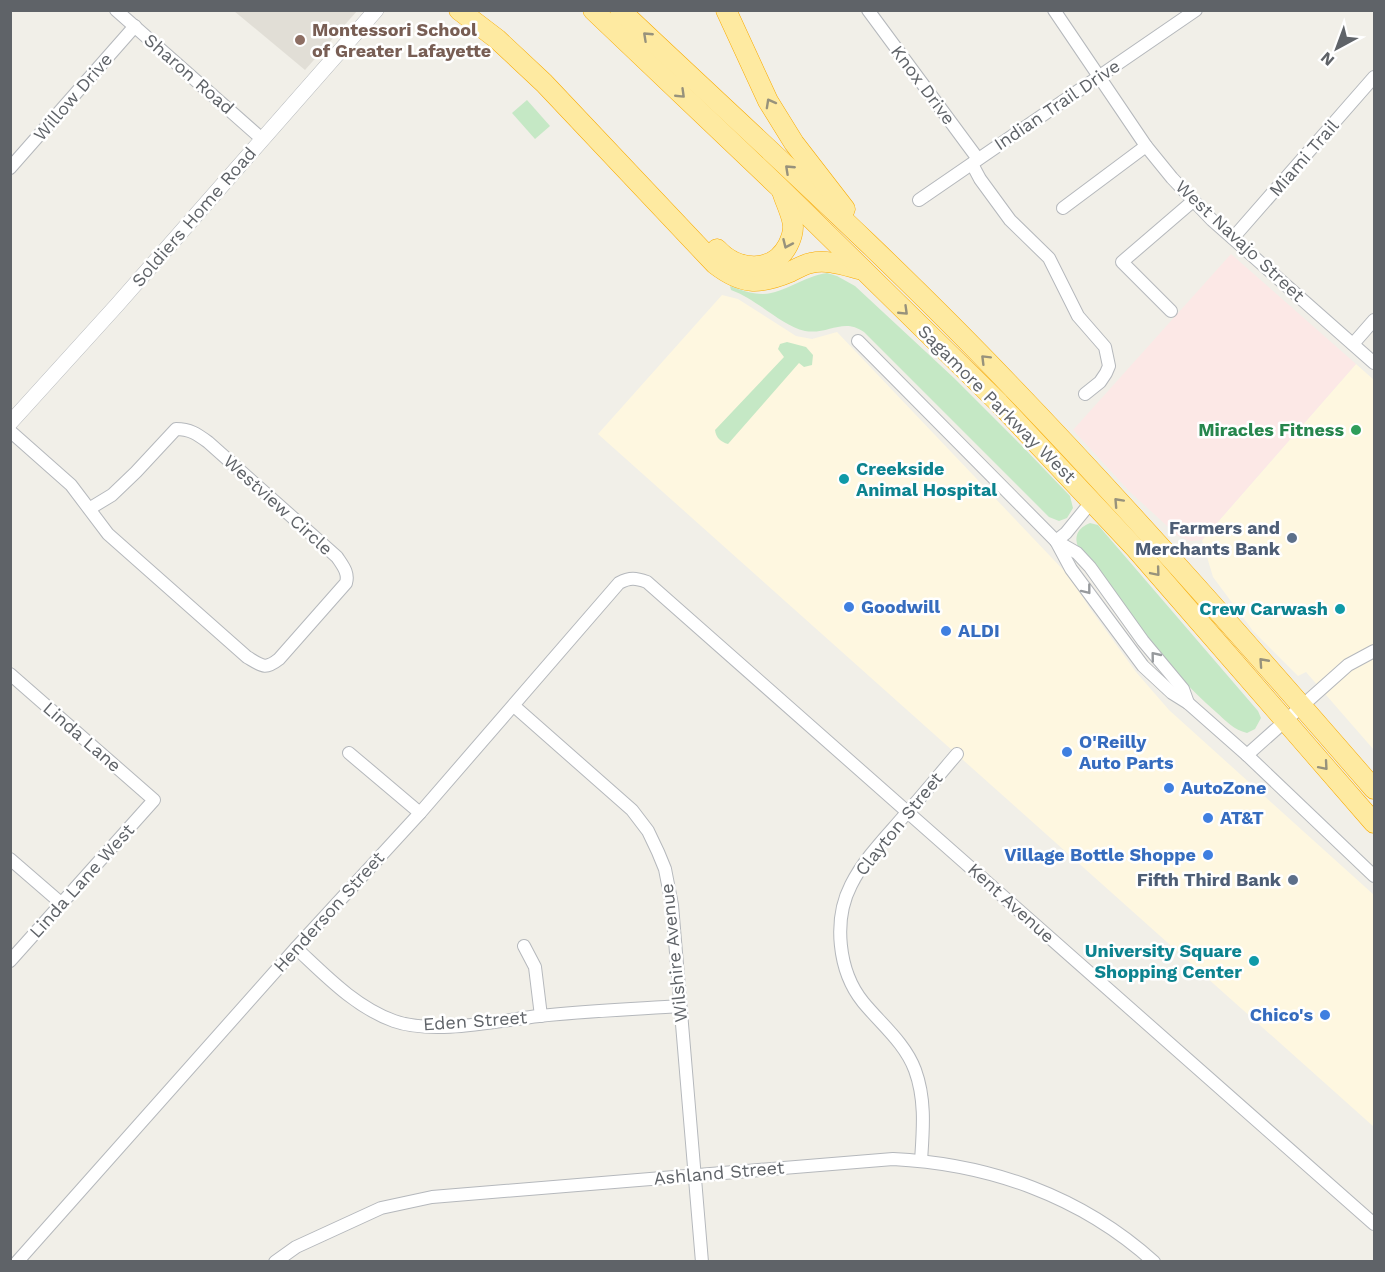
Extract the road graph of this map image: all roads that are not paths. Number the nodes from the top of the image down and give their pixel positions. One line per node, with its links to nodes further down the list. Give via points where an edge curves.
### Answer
1 (116, 10): 11 (street, Sharon Road)
2 (376, 10): 14 (street, Soldiers Home Road)
3 (459, 10): 24 (highway, via 544,83 726,273 737,279 767,280 811,262)
4 (480, 10): 18 (highway, one-way to 4, via 793,227 784,253 768,265 738,264 721,253 563,84)
5 (593, 10): 18 (highway, Sagamore Parkway West, one-way to 18)
6 (620, 10): 23 (highway, Sagamore Parkway West, one-way to 6)
7 (726, 10): 23 (highway, one-way to 7, via 794,143 768,101)
8 (867, 10): 16 (street, Knox Drive)
9 (1054, 10): 12 (street, West Navajo Street)
10 (1196, 10): 12 (street, Indian Trail Drive)
11 (135, 26): 14 (street, Sharon Road); 17 (street, Willow Drive)
12 (1099, 77): 15 (street, West Navajo Street); 16 (street, Indian Trail Drive)
13 (1374, 78): 22 (street, Miami Trail)
14 (262, 139): 31 (street, Soldiers Home Road)
15 (1146, 146): 20 (street, West Navajo Street); 21 (street)
16 (975, 162): 19 (street, Indian Trail Drive); 30 (street, Knox Drive, via 980,179 1010,220 1049,258 1078,316 1105,347 1109,366 1100,382)
17 (10, 168)
18 (781, 189): 24 (highway, Sagamore Parkway West)
19 (919, 200)
20 (1193, 201): 22 (street, West Navajo Street); 25 (street, via 1122,262)
21 (1063, 207)
22 (1233, 238): 28 (street, West Navajo Street)
23 (877, 252): 40 (highway, Sagamore Parkway West, one-way to 23, via 1010,384)
24 (862, 270): 33 (highway, Sagamore Parkway West, one-way to 33, via 999,403)
25 (1171, 311)
26 (1374, 320): 28 (street)
27 (858, 341): 35 (street)
28 (1353, 344): 29 (street, West Navajo Street)
29 (1374, 363)
30 (1085, 394)
31 (10, 423)
32 (10, 431): 34 (street, Westview Circle, via 71,485)
33 (1092, 501): 35 (street); 41 (highway, Sagamore Parkway West, one-way to 41)
34 (89, 508): 34 (street, Westview Circle, via 108,534 247,657 265,666 279,659 348,577 337,558 208,442 187,429 176,429 112,495)
35 (1056, 541): 44 (street, via 1077,553 1090,567 1183,689 1188,703)
36 (647, 582): 39 (street, Henderson Street, via 628,578 620,583); 47 (street, Kent Avenue)
37 (1374, 651): 40 (street, via 1348,665)
38 (10, 674): 46 (street, Linda Lane)
39 (514, 706): 48 (street, Henderson Street); 56 (street, Wilshire Avenue, via 632,810 648,831 665,869 672,905)
40 (1302, 706): 41 (street); 45 (highway, Sagamore Parkway West)
41 (1285, 722): 44 (street); 49 (highway, Sagamore Parkway West, one-way to 49)
42 (349, 753): 48 (street)
43 (957, 754): 47 (street, Clayton Street)
44 (1247, 755): 51 (street)
45 (1374, 789)
46 (154, 801): 52 (street, Linda Lane West)
47 (908, 811): 58 (street, Clayton Street, via 867,859 850,886 840,916 843,959 851,982 902,1046 915,1069 924,1112); 60 (street, Kent Avenue)
48 (420, 813): 54 (street, Henderson Street)
49 (1374, 823)
50 (10, 859): 52 (street)
51 (1374, 876)
52 (62, 904): 55 (street, Linda Lane West)
53 (524, 946): 57 (street, via 535,967)
54 (296, 948): 57 (street, Eden Street, via 343,991 395,1021 414,1026 465,1025); 61 (street, Henderson Street)
55 (10, 961)
56 (680, 1006): 57 (street, Eden Street); 59 (street, Wilshire Avenue)
57 (541, 1016)
58 (921, 1161): 59 (street, Ashland Street, via 893,1159); 64 (street, Ashland Street, via 1027,1184 1096,1217)
59 (695, 1175): 62 (street, Ashland Street, via 432,1197 381,1208 296,1246); 63 (street, Wilshire Avenue)
60 (1374, 1224)
61 (17, 1262)
62 (275, 1262)
63 (702, 1262)
64 (1154, 1262)

